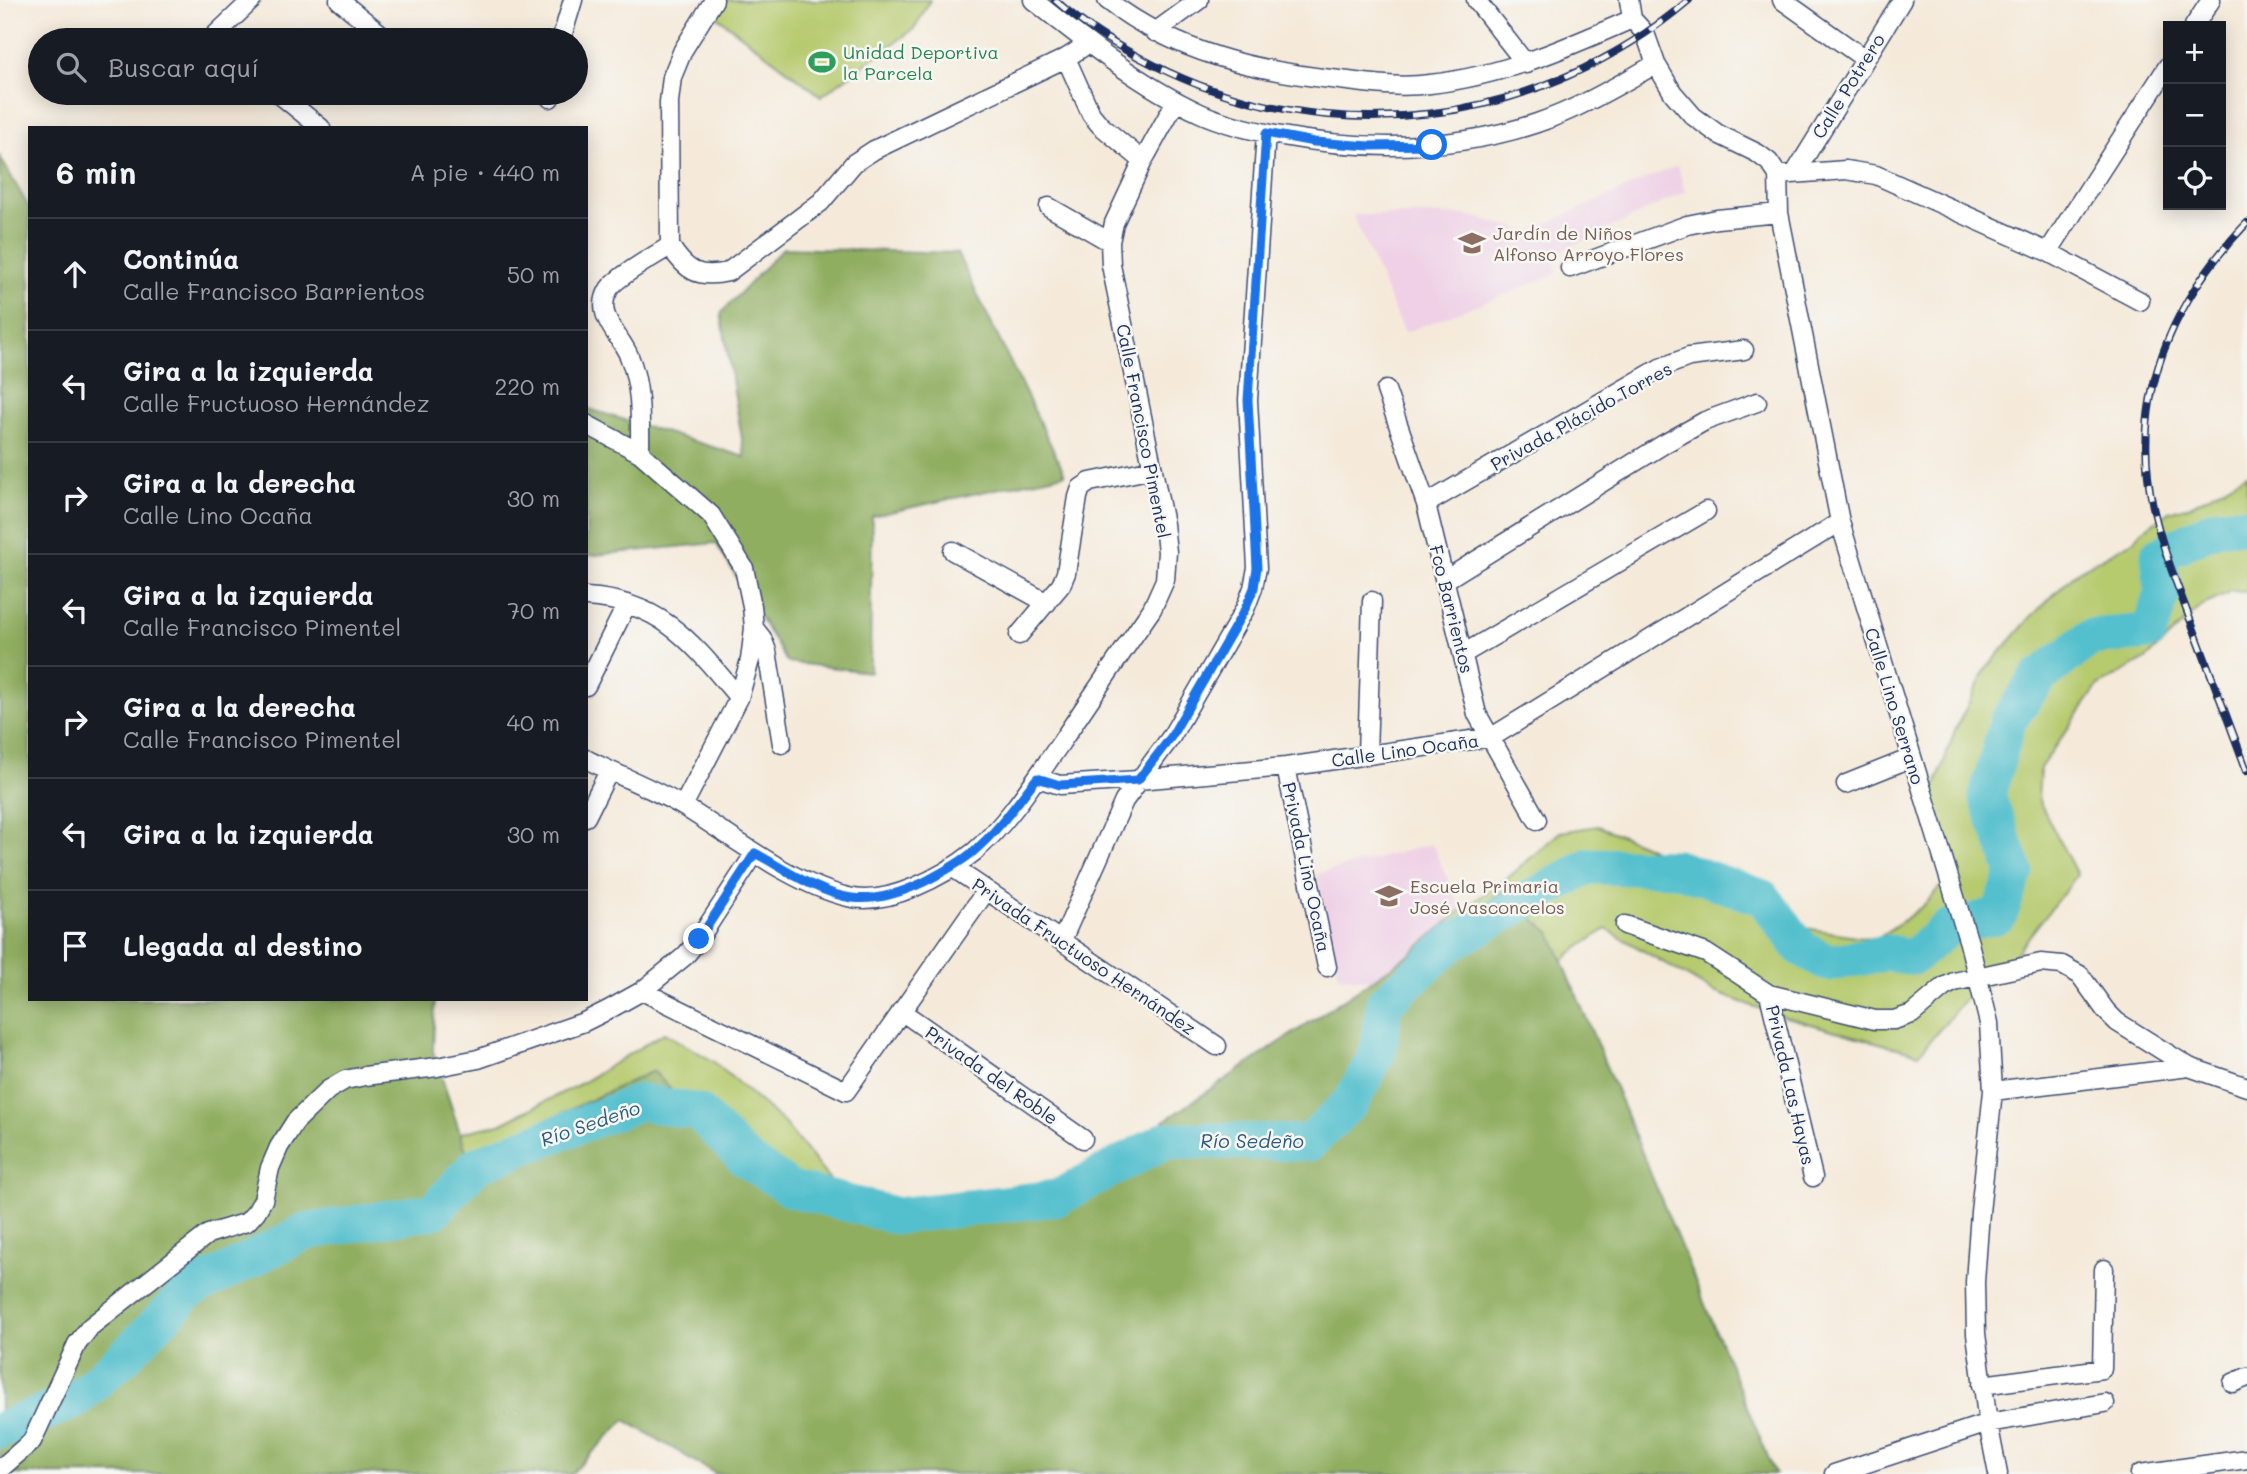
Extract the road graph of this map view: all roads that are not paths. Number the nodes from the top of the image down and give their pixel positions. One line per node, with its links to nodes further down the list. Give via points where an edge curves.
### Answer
1 (251, 0): 15 (street)
2 (339, 0): 16 (street)
3 (573, 0): 17 (street)
4 (714, 0): 34 (street, via 672,77 668,102)
5 (1033, 0): 19 (street)
6 (1107, 0): 18 (street)
7 (1199, 0): 18 (street)
8 (1476, 0): 22 (street)
9 (1629, 0): 13 (street)
10 (1782, 0): 21 (street)
11 (1902, 0): 21 (street, Calle Potrero)
12 (2211, 0): 14 (street)
13 (1632, 19): 22 (street); 23 (street, via 1645,33)
14 (2197, 21)
15 (227, 28)
16 (373, 28)
17 (565, 28)
18 (1155, 32): 22 (street, via 1241,64 1380,85 1429,85)
19 (1088, 44): 20 (street); 25 (street)
20 (1066, 58): 29 (street, via 1091,114); 34 (street, via 874,150 854,163 821,202 728,272 698,274 681,263)
21 (1865, 59): 30 (street, Calle Potrero)
22 (1526, 64)
23 (1656, 64): 28 (street, via 1600,96 1488,138 1370,146); 30 (street, via 1693,116)
24 (2163, 74): 35 (street)
25 (1176, 101): 28 (street, via 1231,125); 29 (street, Calle Francisco Pimentel)
26 (293, 105): 27 (street)
27 (319, 126)
28 (1266, 133): 66 (street, via 1248,400 1257,568 1254,588 1171,737)
29 (1143, 160): 33 (street, Calle Francisco Pimentel, via 1114,223)
30 (1786, 174): 32 (street, Calle Lino Serrano); 35 (street, via 1846,170 1876,175)
31 (1049, 207): 33 (street)
32 (1779, 213): 36 (street, via 1687,225); 46 (street, Calle Lino Serrano)
33 (1110, 243): 43 (street, Calle Francisco Pimentel)
34 (670, 246): 42 (street, via 610,286 603,301 605,318 621,340 633,370 640,411)
35 (2048, 252): 37 (street)
36 (1570, 268)
37 (2140, 301)
38 (1744, 350): 44 (street, Privada Plácido Torres, via 1689,357 1660,368)
39 (1386, 390): 44 (street, Fco Barrientos)
40 (1757, 402): 48 (street, via 1704,421)
41 (588, 425): 42 (street)
42 (640, 453): 53 (street, via 711,516 744,568)
43 (1153, 469): 51 (street, via 1090,482 1082,488 1066,573); 65 (street, Calle Francisco Pimentel, via 1164,524 1165,580 1152,609)
44 (1426, 504): 48 (street, Fco Barrientos)
45 (1706, 511): 55 (street)
46 (1840, 522): 58 (street, Calle Lino Ocaña); 61 (street, Calle Lino Serrano)
47 (953, 551): 51 (street)
48 (1445, 580): 55 (street, Fco Barrientos)
49 (588, 597): 52 (street)
50 (1372, 601): 60 (street)
51 (1048, 603): 54 (street)
52 (627, 604): 56 (street); 57 (street, via 673,626)
53 (754, 628): 57 (street); 59 (street, via 767,650)
54 (1019, 635)
55 (1463, 654): 58 (street, Fco Barrientos, via 1478,714)
56 (588, 682)
57 (739, 698): 68 (street)
58 (1492, 737): 60 (street, Calle Lino Ocaña); 70 (street, Fco Barrientos)
59 (782, 744)
60 (1367, 754): 63 (street, Calle Lino Ocaña)
61 (1911, 758): 67 (street); 77 (street, Calle Lino Serrano)
62 (588, 760): 64 (street, Calle Francisco Pimentel)
63 (1286, 767): 66 (street, Calle Lino Ocaña); 76 (street, Privada Lino Ocaña)
64 (609, 771): 68 (street, Calle Francisco Pimentel); 69 (street)
65 (1037, 778): 66 (street, Calle Lino Ocaña, via 1060,785); 72 (street, Calle Francisco Pimentel, via 998,827)
66 (1138, 780): 75 (street, via 1124,801)
67 (1846, 785)
68 (683, 806): 71 (street, Calle Francisco Pimentel)
69 (588, 813)
70 (1537, 820)
71 (755, 853): 72 (street, Calle Francisco Pimentel, via 824,890 851,898 902,892); 78 (street, via 699,939)
72 (952, 867): 73 (street, Privada Fructuoso Hernández)
73 (986, 891): 75 (street, Privada Fructuoso Hernández); 80 (street)
74 (1625, 925): 79 (street, Privada Las Hayas, via 1706,953)
75 (1062, 940): 81 (street, Privada Fructuoso Hernández)
76 (1327, 967)
77 (1977, 977): 79 (street, Privada Las Hayas, via 1944,987 1912,1014 1894,1020 1875,1020); 82 (street, Privada Las Hayas, via 2041,963 2062,965 2080,975 2117,1022); 84 (street, Calle Lino Serrano, via 1989,1023)
78 (642, 991): 80 (street, via 846,1091); 92 (street, via 584,1022 478,1059 345,1080 328,1090 295,1122 279,1147 256,1212 247,1222 208,1234 90,1327 77,1344 32,1441)
79 (1769, 994): 86 (street, Privada Las Hayas)
80 (901, 1011): 85 (street, Privada del Roble)
81 (1217, 1046)
82 (2189, 1068): 83 (street); 84 (street)
83 (2247, 1087)
84 (1993, 1091): 88 (street, Calle Lino Serrano, via 1975,1282)
85 (1083, 1139)
86 (1813, 1177)
87 (2104, 1269): 88 (street, via 2102,1369)
88 (1982, 1385): 90 (street, Calle Lino Serrano)
89 (2105, 1403): 90 (street)
90 (1987, 1423): 93 (street); 94 (street, Calle Lino Serrano)
91 (2247, 1459): 95 (street)
92 (0, 1469)
93 (1834, 1474)
94 (1998, 1474)
95 (2140, 1474)

